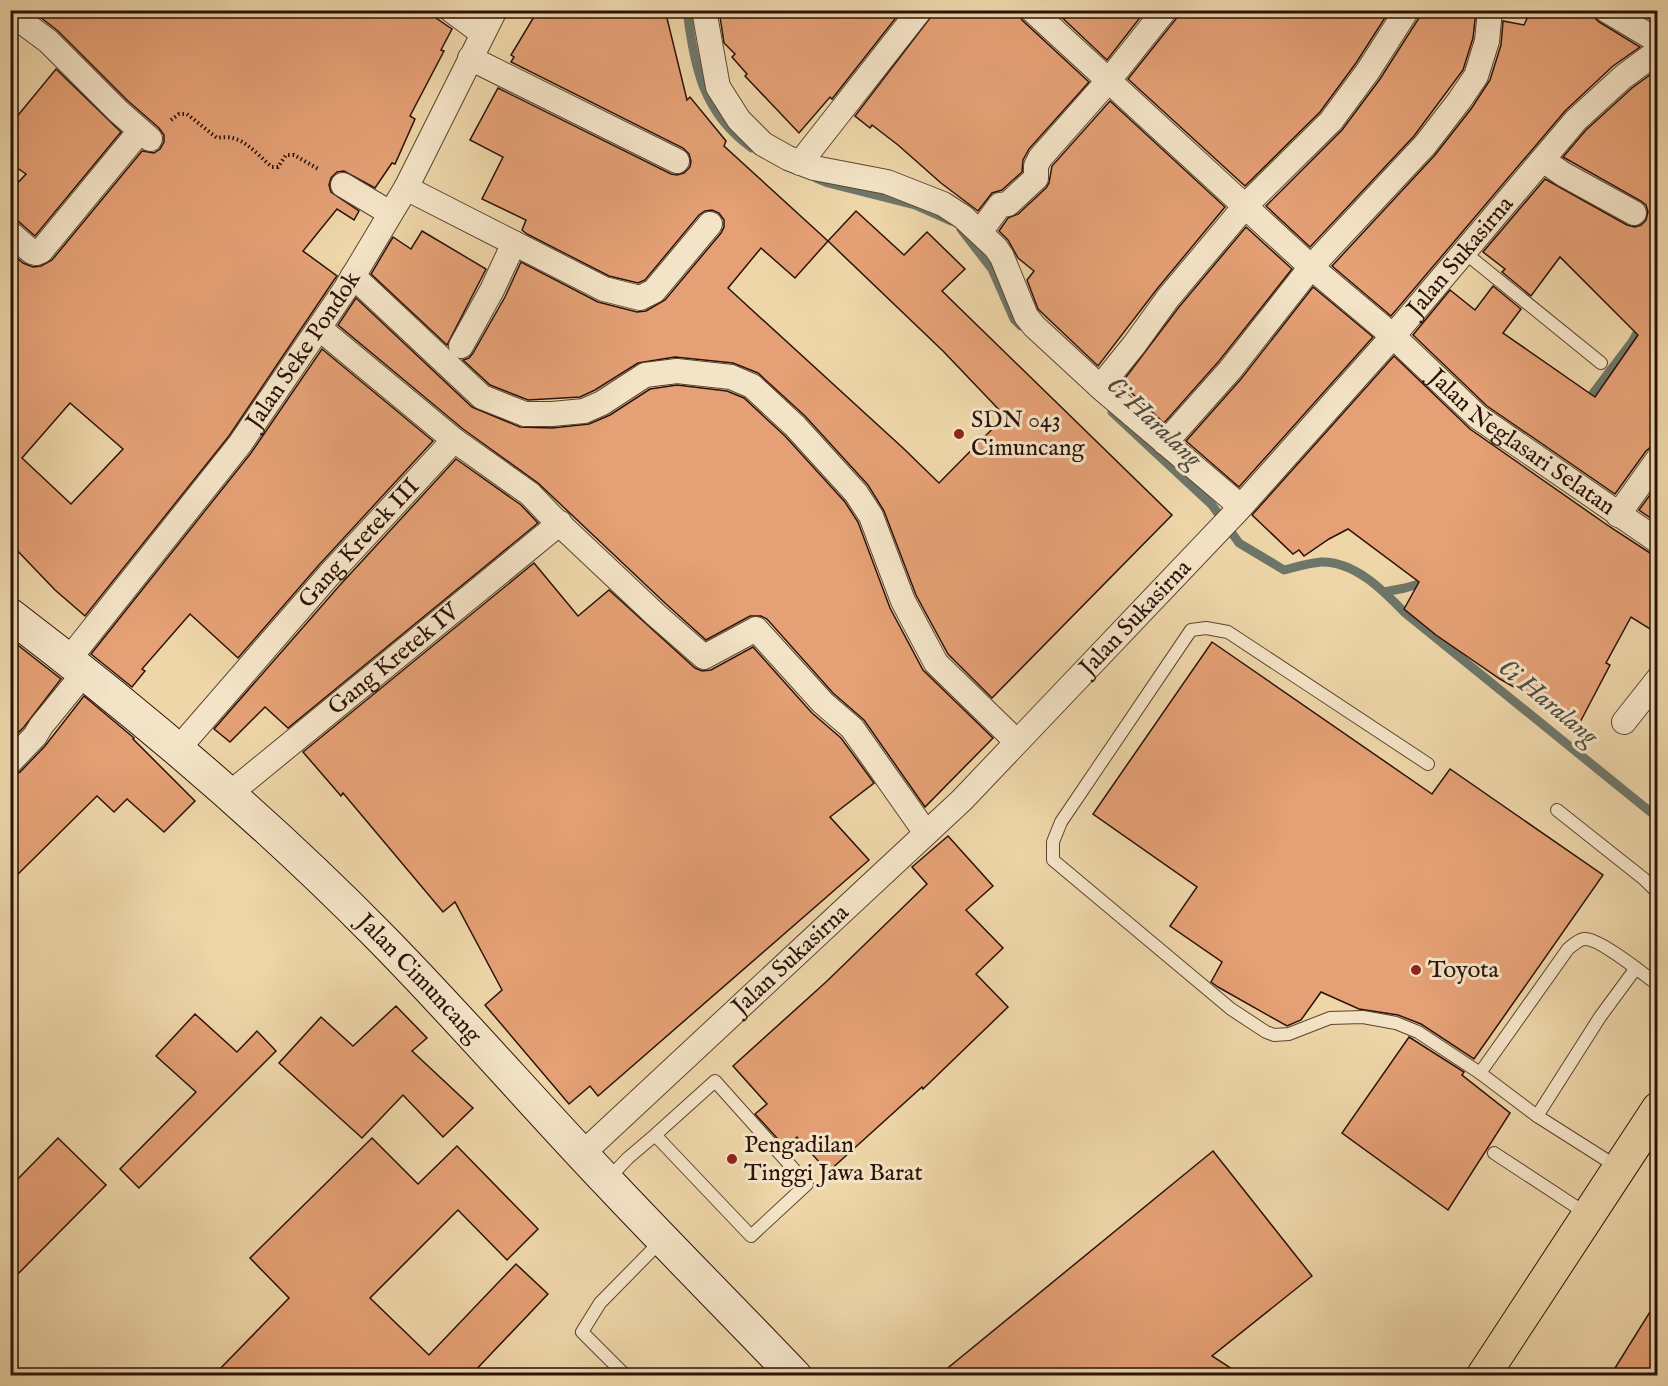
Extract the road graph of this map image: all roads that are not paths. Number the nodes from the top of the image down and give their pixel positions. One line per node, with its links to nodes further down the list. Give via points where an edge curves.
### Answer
1 (451, 10): 11 (street)
2 (495, 10): 11 (street, Jalan Seke Pondok)
3 (704, 10): 18 (street, via 718,87 739,120 763,144)
4 (920, 10): 18 (street)
5 (1032, 10): 15 (street, Jalan Neglasari Selatan)
6 (1165, 10): 15 (street)
7 (1407, 10): 21 (street, via 1331,121)
8 (1490, 10): 29 (street, via 1487,41 1476,76 1459,101 1425,145)
9 (1606, 10): 12 (street)
10 (10, 13): 26 (street, via 53,46 145,135 41,251 32,252)
11 (483, 33): 14 (street, Jalan Seke Pondok)
12 (1658, 41)
13 (1658, 51): 16 (street, Jalan Sukasirna, via 1576,120)
14 (470, 58): 17 (street); 20 (street, Jalan Seke Pondok)
15 (1109, 80): 21 (street, Jalan Neglasari Selatan); 25 (street, via 1040,158 1032,182 1008,204 1000,205)
16 (1543, 160): 23 (street); 28 (street, Jalan Sukasirna)
17 (677, 161)
18 (800, 163): 25 (street, via 887,182 931,198)
19 (344, 184): 22 (street)
20 (406, 188): 22 (street, Jalan Seke Pondok); 27 (street)
21 (1246, 205): 29 (street, Jalan Neglasari Selatan); 35 (street)
22 (390, 213): 30 (street, Jalan Seke Pondok)
23 (1634, 213)
24 (710, 224): 27 (street, via 654,291 640,298 604,289)
25 (980, 232): 35 (street, via 1002,257 1026,316)
26 (10, 233)
27 (514, 243): 33 (street)
28 (1464, 252): 32 (street, Jalan Sukasirna); 34 (lane)
29 (1311, 267): 32 (street, Jalan Neglasari Selatan); 37 (street, via 1230,370)
30 (353, 276): 31 (street, Jalan Seke Pondok); 47 (street, via 482,397 525,414 584,411 645,375 677,370 731,377 752,387 795,426 856,493 871,516 903,601 936,663)
31 (319, 328): 36 (street); 44 (street, Jalan Seke Pondok, via 240,444)
32 (1393, 336): 39 (street, Jalan Sukasirna); 40 (street, Jalan Neglasari Selatan, via 1478,417)
33 (461, 346)
34 (1600, 363)
35 (1100, 387): 37 (street)
36 (454, 440): 41 (street, via 530,494); 48 (street, Gang Kretek III)
37 (1165, 443): 39 (street)
38 (1658, 459): 40 (street)
39 (1239, 508): 47 (street, Jalan Sukasirna)
40 (1618, 515): 42 (street, Jalan Neglasari Selatan)
41 (560, 523): 51 (street, Gang Kretek IV); 53 (street, via 704,657 756,629 823,703 852,728)
42 (1658, 541)
43 (10, 615): 44 (street, Jalan Cimuncang)
44 (77, 666): 48 (street, Jalan Cimuncang); 49 (street, Jalan Seke Pondok, via 35,736)
45 (1658, 679): 46 (street)
46 (1624, 722)
47 (1016, 741): 53 (street, Jalan Sukasirna)
48 (178, 749): 51 (street, Jalan Cimuncang)
49 (10, 762)
50 (1428, 764): 57 (lane, via 1228,632 1191,630 1061,822 1053,842 1053,860 1231,1009 1266,1032 1290,1034 1330,1018 1363,1017 1396,1023 1418,1032)
51 (228, 795): 61 (street, Jalan Cimuncang, via 381,938)
52 (1557, 810): 54 (lane)
53 (926, 833): 61 (street, Jalan Sukasirna)
54 (1658, 892)
55 (1636, 968): 56 (lane); 57 (lane, via 1596,942 1580,939 1568,949); 59 (lane)
56 (1658, 985)
57 (1480, 1073): 59 (lane)
58 (1658, 1109): 63 (highway)
59 (1537, 1116): 63 (lane)
60 (655, 1135): 60 (lane, via 715,1081 807,1184 751,1236); 64 (lane)
61 (582, 1154): 64 (street, Jalan Cimuncang)
62 (1494, 1154): 65 (lane)
63 (1619, 1168): 65 (highway)
64 (606, 1181): 66 (street, Jalan Cimuncang)
65 (1588, 1215): 69 (highway)
66 (663, 1239): 67 (street, Jalan Cimuncang); 68 (lane, via 600,1303 582,1332)
67 (786, 1372)
68 (626, 1376)
69 (1482, 1376)

